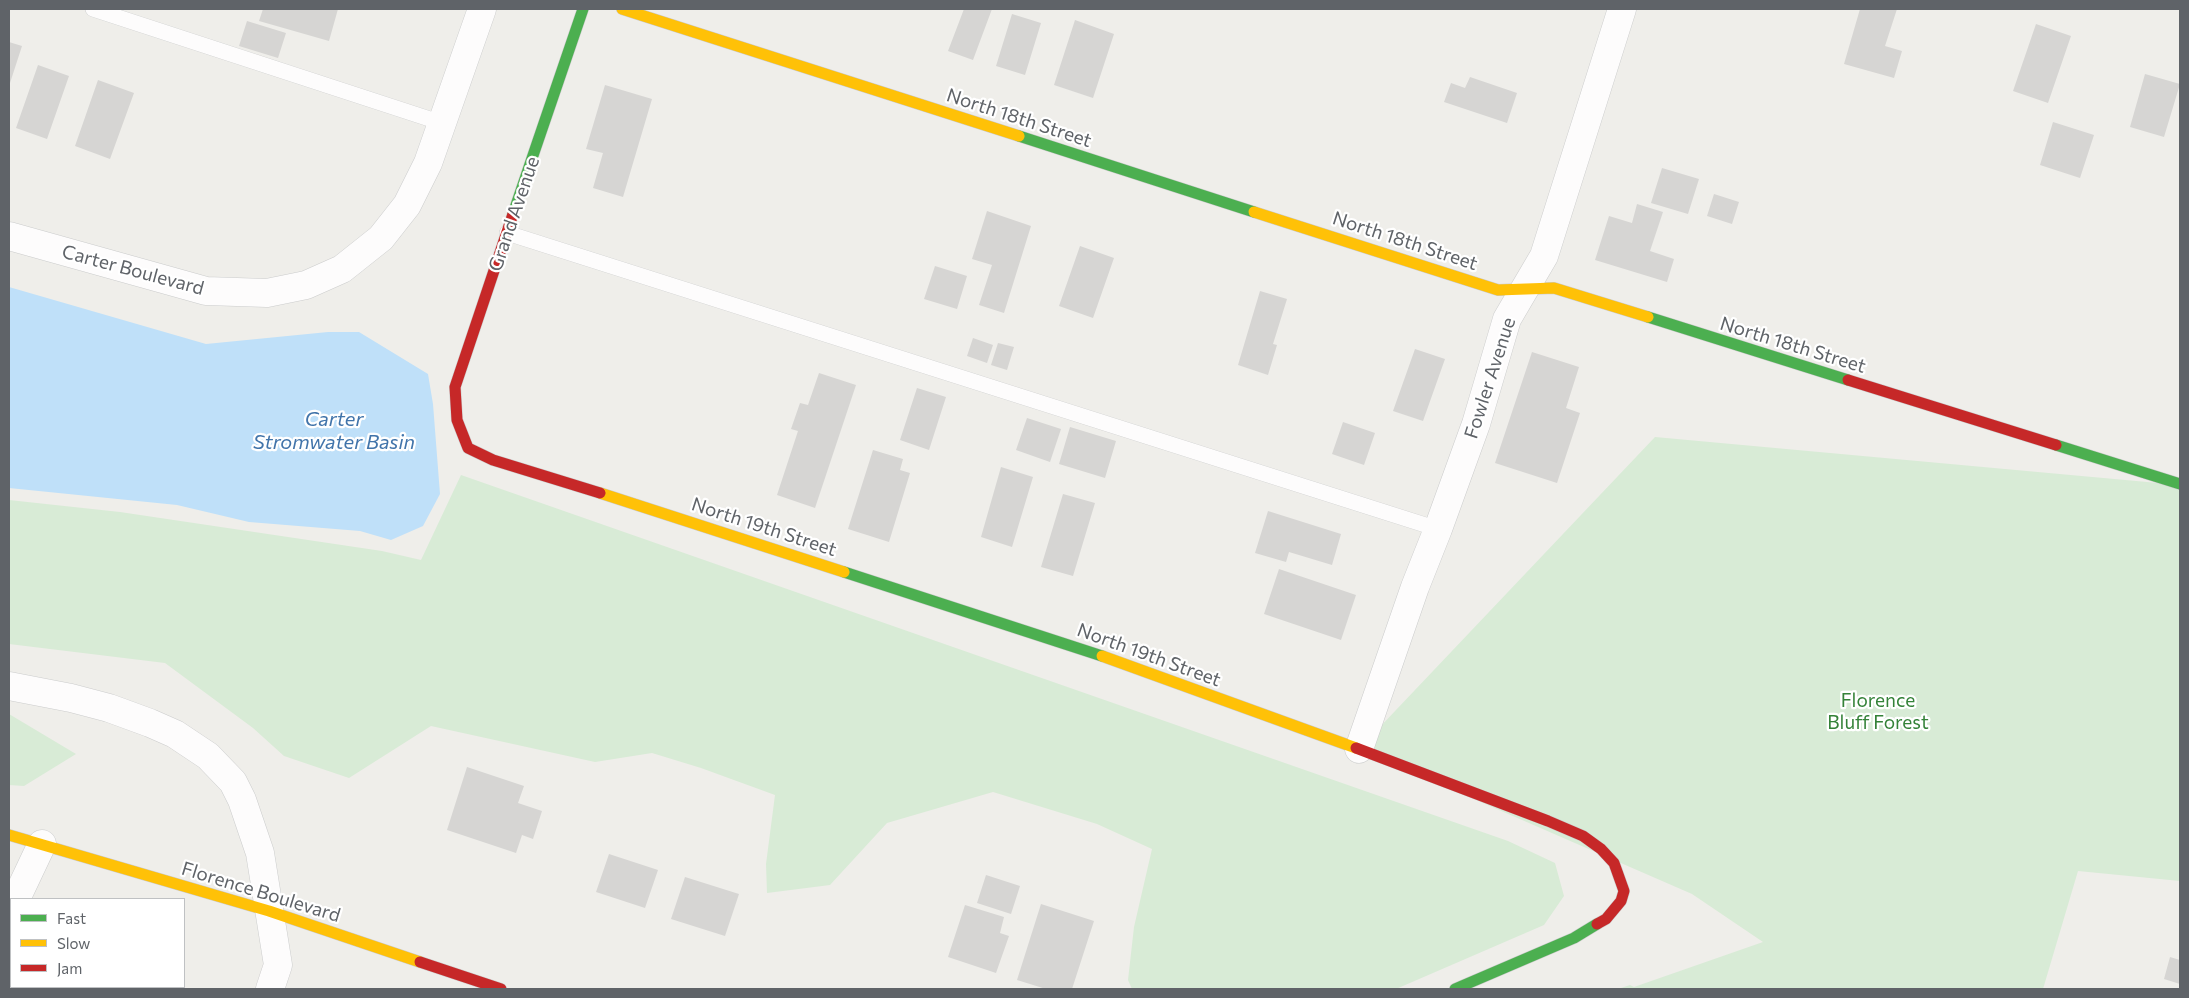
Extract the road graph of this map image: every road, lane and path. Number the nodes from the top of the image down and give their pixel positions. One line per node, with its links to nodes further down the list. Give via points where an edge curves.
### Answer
1 (92, 9): 6 (lane)
2 (482, 9): 6 (street, Carter Boulevard)
3 (583, 9): 7 (street, Grand Avenue)
4 (622, 9): 9 (street, North 18th Street, via 1498,290)
5 (1622, 9): 9 (street, Fowler Avenue, via 1544,256)
6 (442, 123): 8 (street, Carter Boulevard, via 428,163 407,205 381,238 342,268 306,285 267,293 206,291)
7 (507, 233): 10 (street, Grand Avenue, via 455,388); 12 (lane)
8 (9, 236)
9 (1524, 289): 11 (street, North 18th Street, via 1554,288); 12 (street, Fowler Avenue, via 1507,319 1476,424)
10 (457, 420): 14 (street, North 19th Street, via 468,448 493,460 1088,651)
11 (2180, 484)
12 (1438, 529): 14 (street, Fowler Avenue)
13 (9, 686): 18 (street, via 109,708 175,734 208,756 233,782 242,800 260,853)
14 (1359, 749): 21 (street, North 19th Street, via 1583,836 1614,863 1624,891 1621,901 1606,920 1574,938)
15 (9, 834): 16 (street, Florence Boulevard)
16 (42, 844): 17 (street); 18 (street, Florence Boulevard)
17 (16, 898)
18 (269, 911): 19 (street, via 278,965); 20 (street, Florence Boulevard)
19 (270, 989)
20 (500, 989)
21 (1455, 989)

